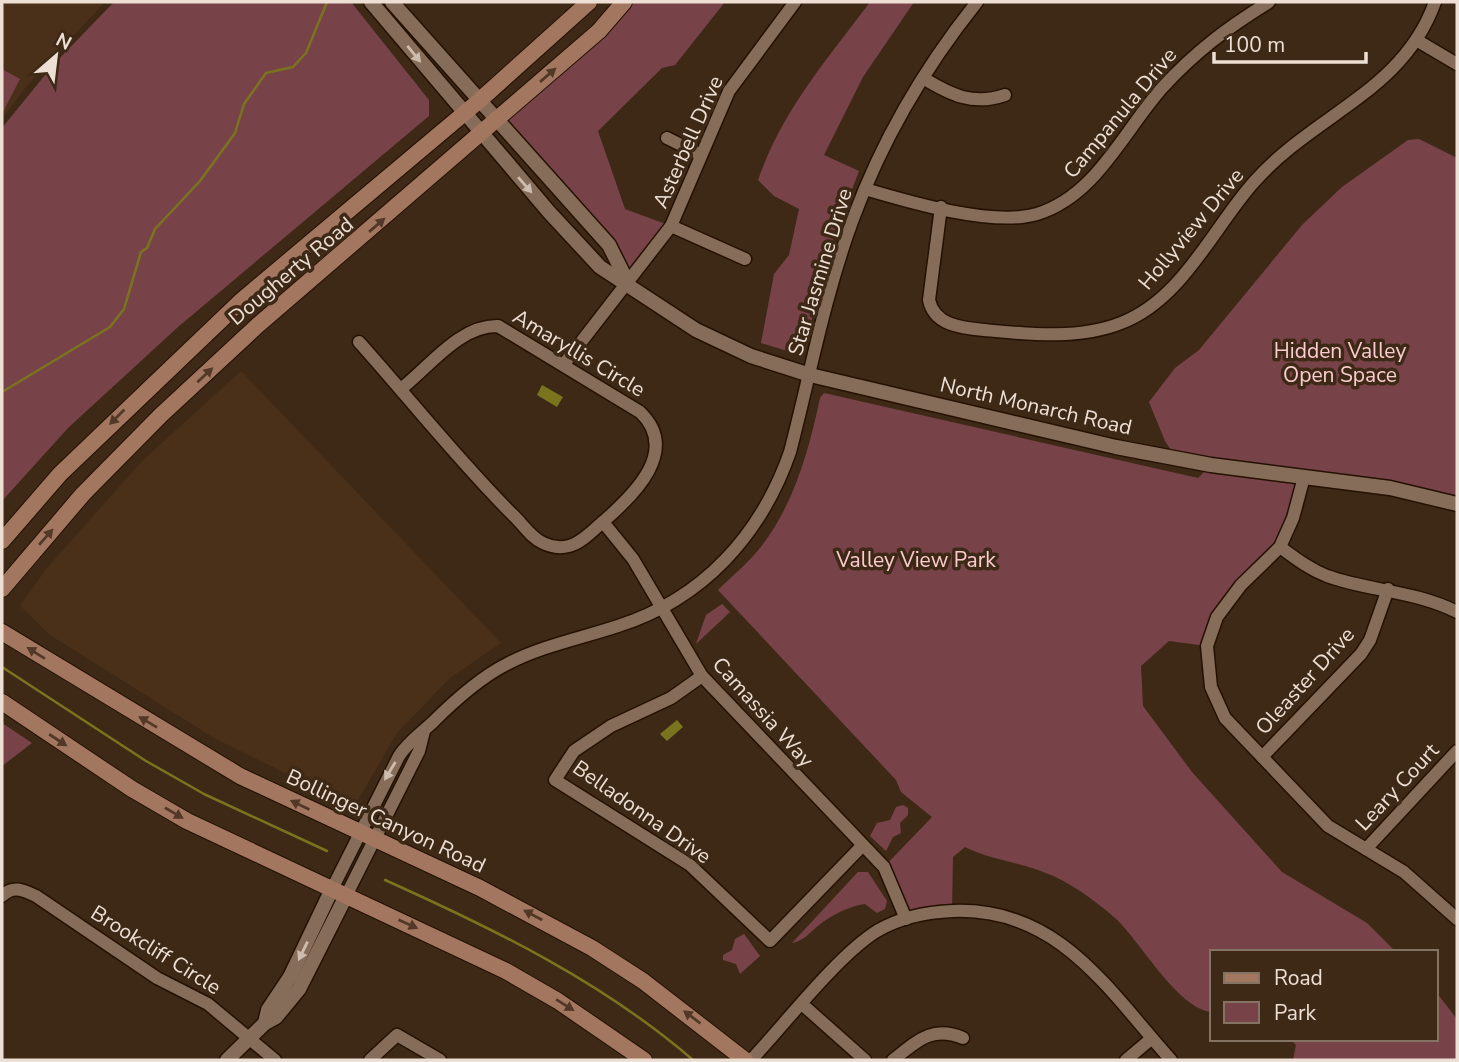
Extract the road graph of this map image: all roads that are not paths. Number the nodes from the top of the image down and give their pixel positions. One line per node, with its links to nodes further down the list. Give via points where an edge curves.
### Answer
1 (370, 2): 14 (street, North Monarch Road, one-way to 14)
2 (392, 2): 13 (street, North Monarch Road)
3 (589, 2): 13 (main road, Dougherty Road)
4 (624, 2): 15 (main road, Dougherty Road, one-way to 4, via 599,31)
5 (795, 2): 18 (street, Asterbell Drive, via 729,91)
6 (977, 2): 11 (street, Star Jasmine Drive)
7 (1269, 2): 20 (street, Campanula Drive, via 1204,45 1161,90 1078,193 1035,214 1014,218 993,219)
8 (1435, 2): 9 (street, Hollyview Drive)
9 (1418, 41): 10 (street); 20 (street, Hollyview Drive, via 1380,84 1328,117 1255,181 1173,286 1149,309 1121,323 1095,331 1031,334 943,321 931,312 929,300)
10 (1457, 64)
11 (923, 78): 12 (street, via 970,100 986,102); 19 (street, Star Jasmine Drive)
12 (1005, 95)
13 (480, 100): 14 (main road, Dougherty Road); 15 (street, North Monarch Road)
14 (463, 113): 16 (street, North Monarch Road); 31 (main road, Dougherty Road, one-way to 31, via 242,300 60,474)
15 (496, 120): 16 (main road, Dougherty Road); 23 (street, North Monarch Road, via 609,245)
16 (481, 133): 23 (street, North Monarch Road, one-way to 23, via 600,267); 33 (main road, Dougherty Road, one-way to 16, via 83,494 161,415)
17 (667, 138): 18 (street)
18 (701, 155): 21 (street, Asterbell Drive)
19 (865, 188): 20 (street, Campanula Drive); 26 (street, Star Jasmine Drive, via 841,255)
20 (941, 207)
21 (671, 226): 22 (street); 23 (street, Asterbell Drive)
22 (745, 259)
23 (628, 282): 25 (street, Asterbell Drive); 26 (street, North Monarch Road, via 696,330 751,356)
24 (359, 342): 27 (street, Amaryllis Circle)
25 (564, 364): 27 (street, Amaryllis Circle, via 510,331 484,325); 30 (street, Amaryllis Circle, via 639,412 655,431 657,446 645,477 626,503)
26 (810, 375): 28 (street, North Monarch Road, via 1116,447); 35 (street, Star Jasmine Drive, via 790,452 763,514 712,575)
27 (402, 388): 30 (street, Amaryllis Circle, via 543,543 571,546)
28 (1304, 477): 29 (street, North Monarch Road, via 1390,488); 32 (street)
29 (1457, 504)
30 (603, 522): 35 (street, Camassia Way, via 633,559)
31 (2, 541)
32 (1280, 547): 34 (street, via 1328,576); 41 (street, via 1222,609 1207,646 1211,687 1225,718)
33 (2, 589)
34 (1388, 589): 36 (street); 41 (street, Oleaster Drive, via 1361,654)
35 (661, 607): 38 (street, Camassia Way); 42 (street, Star Jasmine Drive, via 508,663 456,699 424,731 419,751)
36 (1457, 612)
37 (2, 632): 42 (main road, Bollinger Canyon Road, one-way to 37, via 240,776)
38 (702, 676): 43 (street, Camassia Way); 43 (street, Belladonna Drive, via 574,751 555,780 690,865 770,941)
39 (2, 702): 45 (main road, one-way to 45, via 187,821)
40 (1457, 751): 44 (street, Leary Court)
41 (1262, 757): 44 (street, via 1328,826)
42 (367, 837): 45 (street); 58 (main road, Bollinger Canyon Road, one-way to 42, via 592,948 481,888)
43 (862, 846): 47 (street, Camassia Way, via 884,867)
44 (1366, 849): 48 (street, via 1404,873)
45 (339, 893): 50 (street, via 268,1010 265,1023); 57 (main road, one-way to 57, via 506,971)
46 (2, 896): 50 (street, Brookcliff Circle, via 10,889 36,896 157,978 208,1003)
47 (906, 919): 49 (street, via 877,931 852,951); 52 (street, via 972,910 1024,922 1069,948)
48 (1457, 919)
49 (803, 1005): 59 (street); 60 (street)
50 (249, 1038): 53 (street); 54 (street)
51 (963, 1038): 61 (street, via 947,1031 921,1038)
52 (1152, 1039): 62 (street); 63 (street)
53 (227, 1060)
54 (275, 1060)
55 (370, 1060): 56 (street, via 397,1035)
56 (440, 1060)
57 (644, 1060)
58 (745, 1060)
59 (751, 1060)
60 (865, 1060)
61 (893, 1060)
62 (1126, 1060)
63 (1171, 1060)

